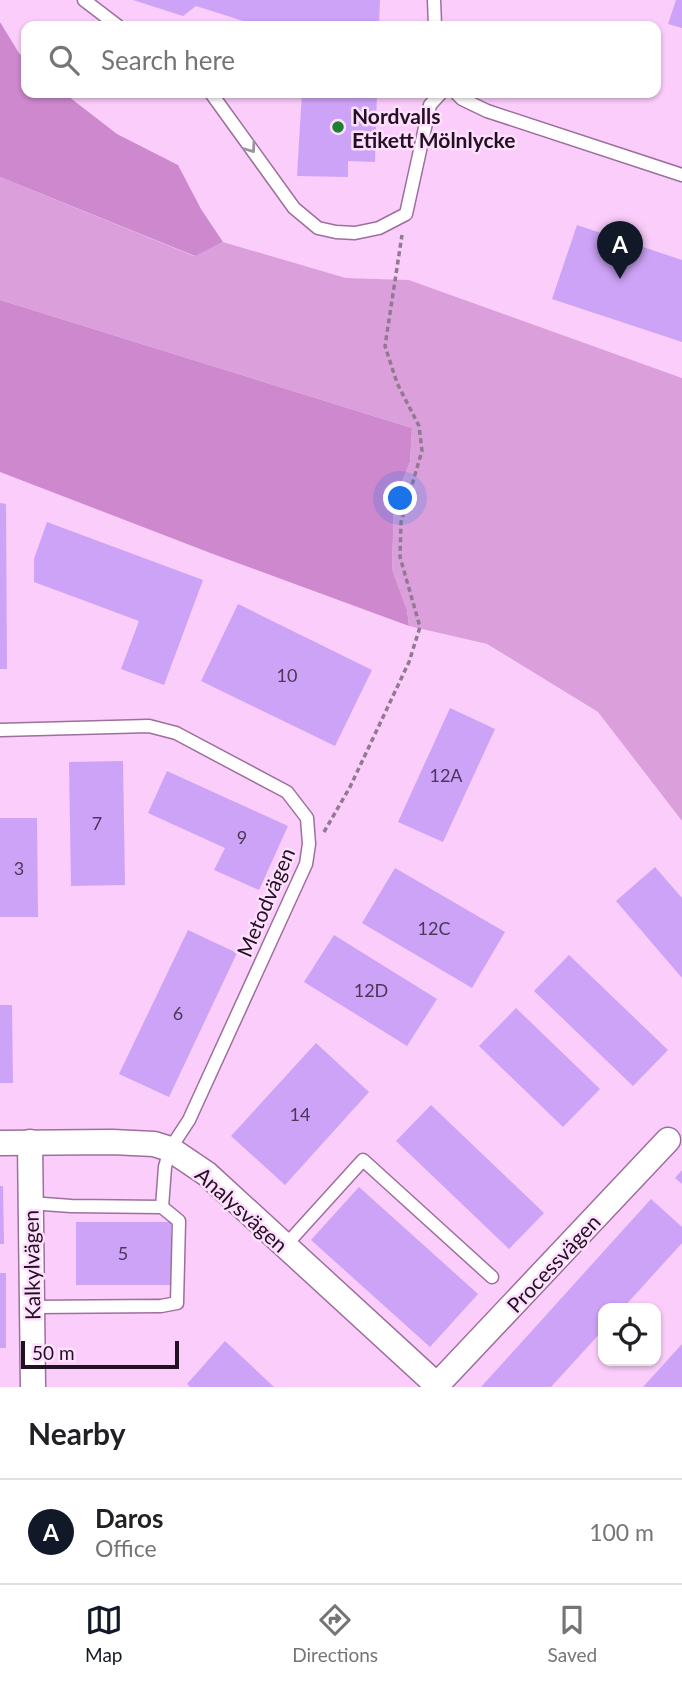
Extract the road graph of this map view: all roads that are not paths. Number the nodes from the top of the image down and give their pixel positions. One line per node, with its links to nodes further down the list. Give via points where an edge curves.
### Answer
1 (84, 0): 3 (lane)
2 (435, 0): 4 (lane)
3 (111, 21)
4 (435, 21)
5 (215, 98): 6 (lane, one-way to 6, via 294,208 318,228 355,233 379,228 406,214 430,105)
6 (436, 98)
7 (461, 98): 8 (lane, via 487,111)
8 (682, 175)
9 (0, 730): 13 (lane, Metodvägen, via 149,726 176,733 287,792 307,817 306,864 188,1120)
10 (668, 1140): 19 (street, Processvägen)
11 (30, 1142): 12 (street, Analysvägen); 13 (street, Analysvägen, via 154,1144); 14 (street, Kalkylvägen)
12 (0, 1143)
13 (170, 1149): 15 (lane); 16 (street, Analysvägen, via 207,1174)
14 (30, 1203): 15 (lane); 18 (street, Kalkylvägen)
15 (162, 1207): 18 (lane, via 179,1221 177,1303)
16 (285, 1246): 17 (lane, via 363,1160); 19 (street, Analysvägen)
17 (492, 1277)
18 (32, 1307): 20 (street, Kalkylvägen)
19 (438, 1386)
20 (33, 1387)

